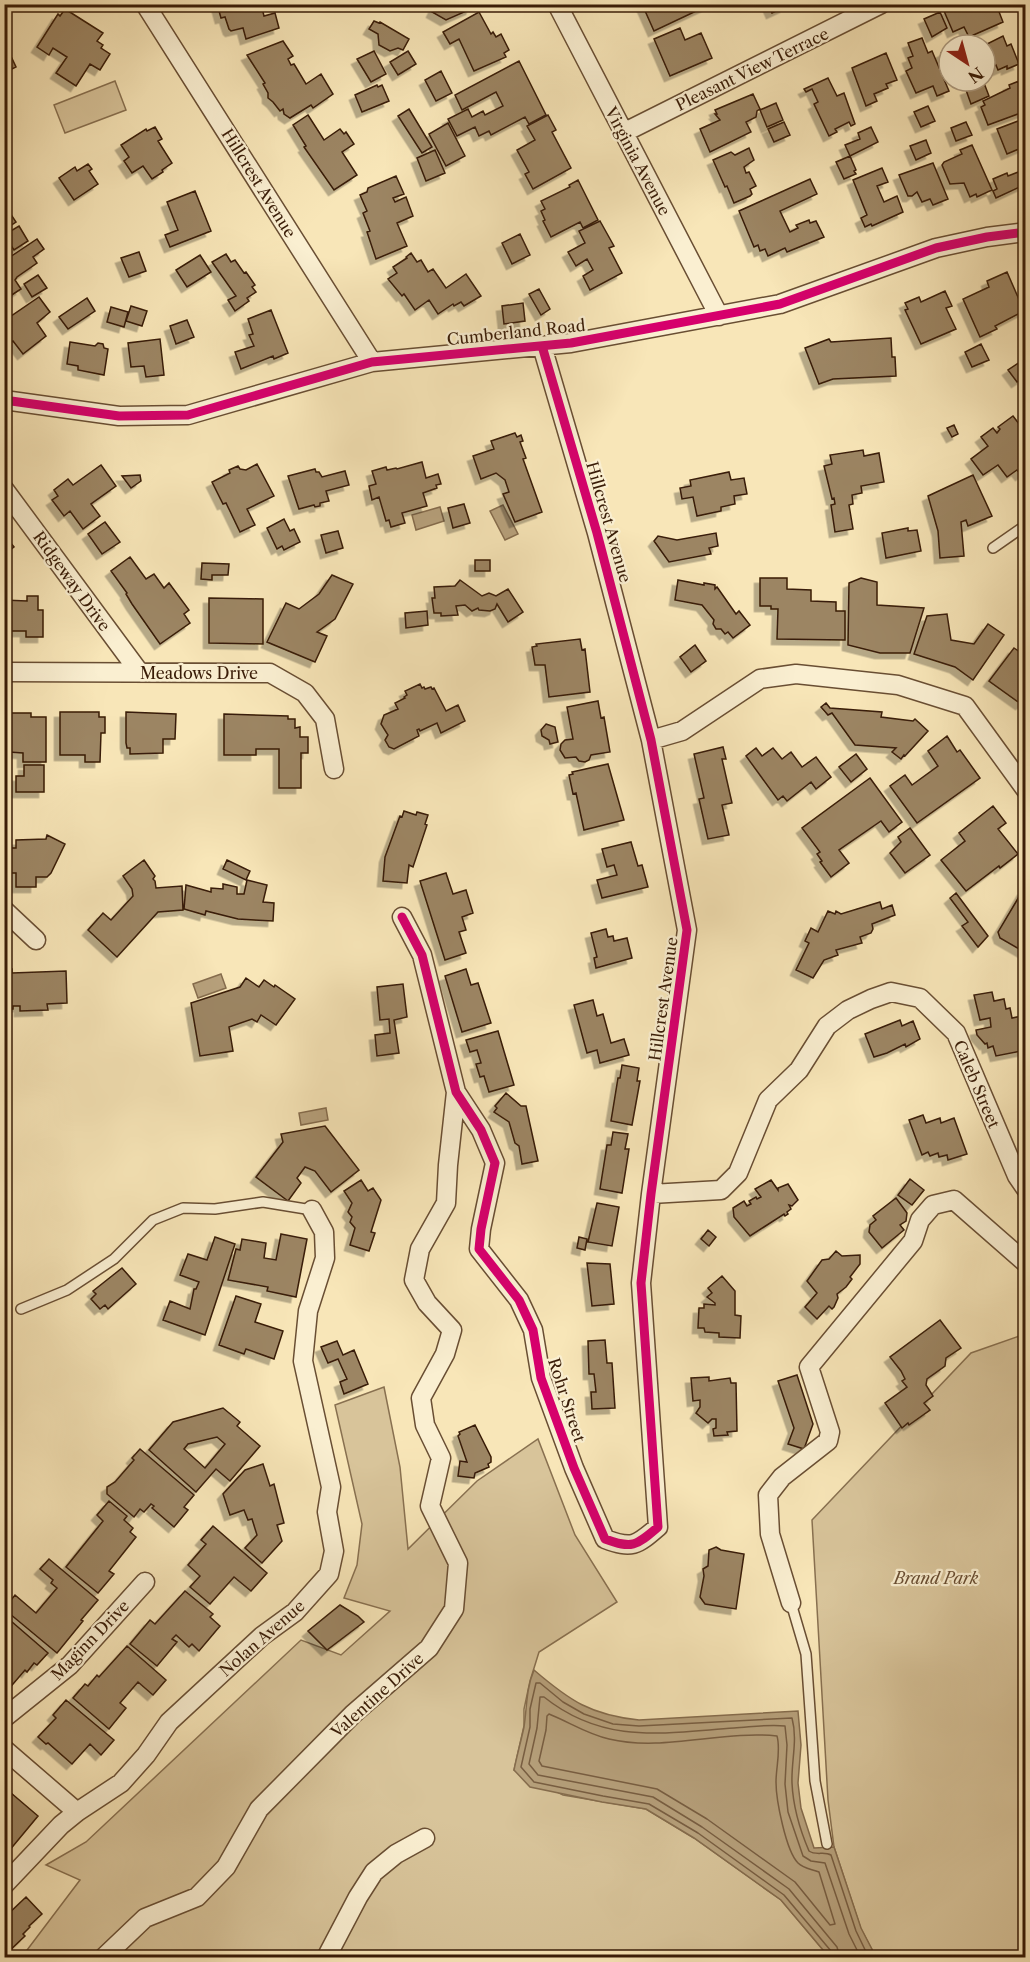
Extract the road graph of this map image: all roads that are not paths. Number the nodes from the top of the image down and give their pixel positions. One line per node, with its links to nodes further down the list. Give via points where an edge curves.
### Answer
1 (145, 4): 8 (street, Hillcrest Avenue)
2 (557, 4): 4 (street, Virginia Avenue)
3 (881, 4): 4 (street, Pleasant View Terrace)
4 (623, 133): 6 (street, Virginia Avenue)
5 (1026, 232): 6 (street, Cumberland Road, via 936,248 780,304)
6 (719, 316): 7 (street, Cumberland Road)
7 (542, 346): 8 (street, Cumberland Road); 15 (street, Hillcrest Avenue, via 597,533)
8 (372, 362): 9 (street, Cumberland Road, via 188,415 119,416)
9 (4, 400)
10 (4, 489): 14 (street, Ridgeway Drive)
11 (1026, 525): 12 (lane)
12 (993, 548)
13 (4, 672): 14 (street, Meadows Drive)
14 (140, 674): 16 (street, Meadows Drive, via 270,673 305,693 325,719)
15 (651, 740): 17 (street, via 682,730 760,679 796,674 898,685 965,706); 23 (street, Hillcrest Avenue, via 687,930)
16 (334, 769)
17 (1026, 790)
18 (4, 910): 20 (street)
19 (402, 916): 21 (street, Rohr Street, via 422,955)
20 (36, 940)
21 (456, 1092): 27 (street, Rohr Street, via 481,1130 495,1163 479,1249 519,1300 533,1330 541,1378 605,1539 622,1545 640,1543); 36 (street, Valentine Drive, via 446,1203 420,1249 414,1280 427,1303 452,1330 445,1354 421,1398 425,1425 441,1458 430,1506 458,1563 454,1609 429,1648 353,1714 259,1809 226,1868 197,1897 145,1918)
22 (1026, 1189): 23 (street, Caleb Street, via 956,1033 920,998 891,992 848,1010 827,1026 800,1070 768,1100 738,1173 721,1190)
23 (651, 1194): 27 (street, Hillcrest Avenue, via 641,1283)
24 (312, 1210): 26 (lane, via 263,1202 216,1209 183,1208 153,1220 114,1259 68,1290); 32 (street, Nolan Avenue, via 324,1232 325,1258 308,1311 303,1361 331,1487 327,1512 334,1551 329,1574 295,1612 262,1636 169,1722 121,1783)
25 (1026, 1263): 29 (street, via 954,1200 933,1205 920,1220 913,1241 809,1367 830,1432 828,1441 782,1477 768,1495 770,1534)
26 (21, 1309)
27 (658, 1527)
28 (145, 1582): 30 (street, Maginn Drive, via 70,1665)
29 (791, 1603): 34 (lane, via 806,1654 815,1781)
30 (4, 1718)
31 (4, 1749): 32 (street)
32 (77, 1812): 35 (street, Nolan Avenue)
33 (425, 1838): 37 (street, via 374,1872)
34 (827, 1844)
35 (4, 1885)
36 (103, 1958)
37 (326, 1958)

